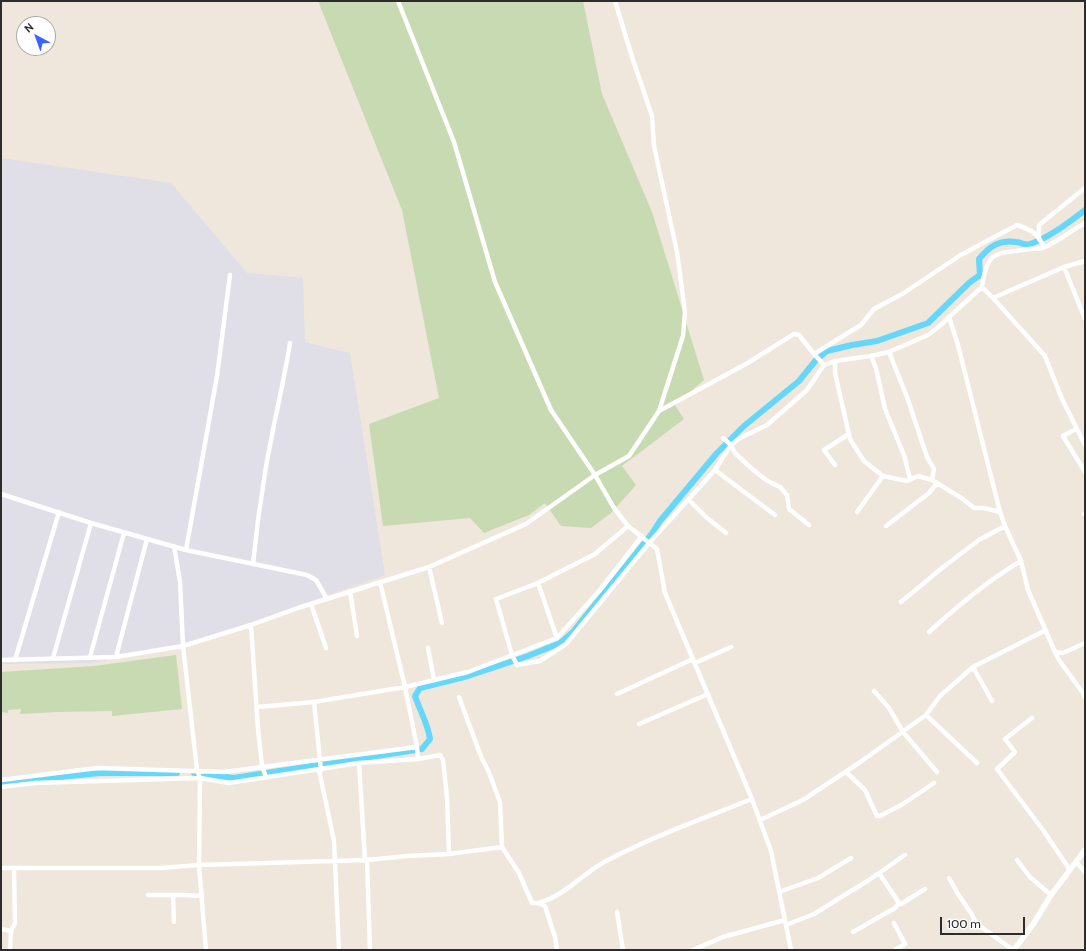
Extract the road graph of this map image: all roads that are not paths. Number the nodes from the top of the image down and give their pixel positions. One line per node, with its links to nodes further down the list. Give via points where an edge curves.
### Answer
1 (398, 1): 29 (street, via 454,142 495,282 551,410)
2 (615, 1): 20 (street, via 652,116 654,146 677,252 685,312 683,336)
3 (1085, 188): 5 (street, via 1039,225)
4 (1085, 223): 6 (street)
5 (1039, 237): 6 (street); 16 (street, via 1017,225 964,253 904,293 874,309 861,325)
6 (1044, 247): 10 (street, via 1002,252 994,256 987,263)
7 (1085, 261): 8 (street)
8 (1064, 267): 11 (street); 13 (street)
9 (230, 275): 51 (street, via 217,376)
10 (982, 287): 11 (street); 12 (street)
11 (993, 298): 21 (street, via 1046,356)
12 (949, 317): 15 (street, via 928,335); 38 (street)
13 (1085, 320)
14 (290, 343): 53 (street, via 265,471)
15 (889, 352): 17 (street); 32 (street, via 927,457 934,469)
16 (814, 354): 19 (street); 20 (street, via 799,335 794,334 746,364)
17 (871, 356): 18 (street); 31 (street, via 885,409 904,455)
18 (835, 361): 19 (street); 22 (street, via 835,373)
19 (824, 364): 24 (street, via 807,390 767,425)
20 (659, 411): 29 (street, via 629,456)
21 (1076, 429): 25 (street); 28 (street, via 1062,436)
22 (849, 434): 26 (street, via 824,450); 30 (street, via 864,461)
23 (723, 438): 24 (street)
24 (731, 445): 27 (street); 41 (street, via 751,468 787,495 790,508)
25 (1085, 445)
26 (835, 465)
27 (715, 470): 35 (street); 39 (street)
28 (1085, 472)
29 (595, 475): 42 (street); 54 (street, via 526,524)
30 (883, 476): 31 (street); 37 (street)
31 (910, 479): 32 (street, via 918,476)
32 (932, 480): 33 (street)
33 (937, 483): 38 (street, via 963,498 974,508); 43 (street, via 929,493)
34 (1, 494): 36 (street)
35 (689, 500): 46 (street); 49 (street)
36 (59, 512): 40 (street); 78 (street)
37 (857, 512)
38 (1000, 512): 44 (street)
39 (775, 515)
40 (91, 523): 45 (street); 76 (street)
41 (809, 525)
42 (628, 526): 47 (street); 56 (street, via 595,554)
43 (886, 526)
44 (1005, 526): 52 (street); 59 (street, via 979,540)
45 (124, 533): 48 (street); 75 (street)
46 (726, 533)
47 (642, 536): 49 (street); 66 (street, via 600,590)
48 (147, 539): 50 (street); 74 (street)
49 (650, 542): 73 (street, via 566,644 540,661 517,665); 79 (street, via 657,549 665,593)
50 (174, 546): 51 (street); 68 (street, via 180,582)
51 (186, 550): 53 (street)
52 (1021, 561): 63 (street, via 1028,590); 64 (street, via 992,579)
53 (253, 564): 58 (street, via 307,575 316,580)
54 (429, 567): 55 (street); 61 (street)
55 (380, 582): 57 (street); 82 (street)
56 (538, 583): 66 (street); 73 (street, via 496,599)
57 (350, 591): 58 (street); 65 (street)
58 (327, 598): 60 (street)
59 (901, 602)
60 (311, 604): 62 (street); 70 (street)
61 (442, 623)
62 (251, 625): 68 (street); 90 (street)
63 (1046, 630): 72 (street); 80 (street)
64 (929, 632)
65 (357, 636)
66 (557, 638): 73 (street)
67 (1085, 643): 72 (street, via 1063,653)
68 (183, 646): 74 (street); 101 (street)
69 (731, 647): 79 (street)
70 (326, 648)
71 (428, 648): 81 (street)
72 (1055, 652): 87 (street)
73 (512, 655): 81 (street, via 468,672)
74 (116, 656): 75 (street)
75 (90, 657): 76 (street)
76 (53, 658): 78 (street)
77 (1, 660): 78 (street)
78 (15, 660)
79 (694, 661): 84 (street); 85 (street)
80 (973, 668): 88 (street); 91 (street, via 940,696)
81 (434, 680): 82 (street)
82 (405, 687): 89 (street); 95 (street)
83 (874, 691): 94 (street)
84 (617, 694)
85 (708, 694): 93 (street); 110 (street)
86 (459, 696): 112 (street, via 500,802)
87 (1085, 698)
88 (992, 701)
89 (314, 702): 90 (street); 96 (street)
90 (257, 707): 100 (street)
91 (926, 715): 94 (street); 99 (street)
92 (1032, 718): 124 (street, via 1005,739 1015,752 997,769)
93 (639, 724)
94 (903, 732): 103 (street); 104 (street)
95 (417, 747): 96 (street); 97 (street)
96 (320, 759): 100 (street); 102 (street)
97 (418, 759): 98 (street); 114 (street, via 440,755 443,760)
98 (359, 763): 102 (street); 118 (street)
99 (977, 763)
100 (262, 766): 101 (street, via 224,772); 105 (street)
101 (197, 770): 106 (street); 107 (street, via 97,768)
102 (320, 770): 105 (street); 117 (street)
103 (846, 772): 108 (street, via 865,790 877,816 903,804); 111 (street, via 803,800)
104 (937, 772)
105 (266, 777): 106 (street, via 229,783)
106 (200, 778): 109 (street); 121 (street)
107 (1, 780)
108 (934, 783)
109 (1, 787)
110 (752, 800): 111 (street); 134 (street, via 693,822 606,860 554,898)
111 (760, 820): 129 (street, via 771,851)
112 (502, 847): 114 (street); 134 (street, via 519,873 532,903)
113 (1085, 850): 120 (street)
114 (449, 854): 118 (street)
115 (906, 855): 126 (street)
116 (851, 858): 129 (street, via 818,878)
117 (336, 860): 118 (street); 121 (street); 145 (street)
118 (366, 860): 146 (street)
119 (1017, 860): 132 (street, via 1030,877)
120 (1076, 862): 124 (street); 125 (street)
121 (199, 865): 123 (street, via 160,868); 133 (street)
122 (1, 868): 123 (street)
123 (14, 868): 141 (street, via 15,923)
124 (1070, 870): 132 (street)
125 (1085, 872)
126 (879, 873): 135 (street); 138 (street, via 814,914)
127 (949, 878): 152 (street, via 976,923)
128 (925, 889): 135 (street, via 901,904)
129 (779, 892): 138 (street)
130 (148, 895): 131 (street)
131 (173, 895): 133 (street); 137 (street)
132 (1051, 895): 152 (street)
133 (202, 896): 144 (street)
134 (538, 903): 147 (street, via 545,906)
135 (898, 903): 142 (street, via 895,908)
136 (617, 912): 148 (street)
137 (174, 922)
138 (786, 922): 149 (street, via 723,937); 150 (street)
139 (894, 924): 151 (street, via 905,944)
140 (1, 929): 141 (street)
141 (11, 931): 143 (street)
142 (853, 932)
143 (10, 950)
144 (206, 950)
145 (339, 950)
146 (370, 950)
147 (557, 950)
148 (624, 950)
149 (692, 950)
150 (791, 950)
151 (895, 950)
152 (1014, 950)

